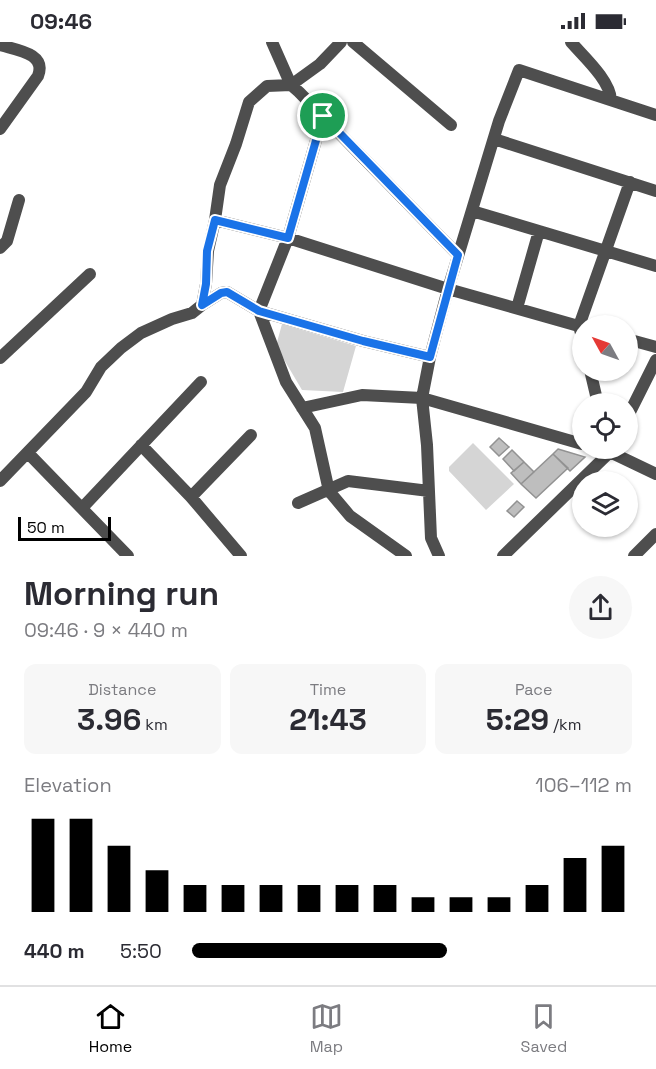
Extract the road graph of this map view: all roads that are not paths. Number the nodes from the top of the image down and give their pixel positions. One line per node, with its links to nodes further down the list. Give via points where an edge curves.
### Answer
1 (272, 42): 6 (street)
2 (340, 42): 6 (street, via 320,64)
3 (353, 42): 10 (street)
4 (571, 42): 7 (street, via 601,76)
5 (0, 45): 11 (street, via 28,54 37,59 40,67 38,76)
6 (291, 85): 9 (street); 17 (street, via 267,86 249,102 220,185)
7 (611, 100): 8 (street); 12 (street, via 519,70)
8 (656, 115)
9 (323, 116): 19 (street); 22 (street)
10 (451, 125)
11 (0, 129)
12 (494, 139): 13 (street); 16 (street)
13 (630, 182): 14 (street); 21 (street)
14 (656, 191)
15 (20, 200): 20 (street, via 7,242)
16 (472, 211): 18 (street); 22 (street)
17 (215, 220): 19 (street); 26 (street, via 207,251)
18 (539, 231): 21 (street); 27 (street)
19 (288, 238): 25 (street); 28 (street)
20 (0, 248)
21 (606, 252): 23 (street); 29 (street)
22 (458, 255): 25 (street)
23 (656, 266)
24 (90, 274): 34 (street)
25 (448, 289): 27 (street); 33 (street)
26 (202, 305): 28 (street, via 227,292); 43 (street, via 192,313 141,333 120,348 101,367 86,392)
27 (517, 308): 30 (street)
28 (259, 311): 33 (street); 39 (street, via 286,381)
29 (586, 315)
30 (572, 327)
31 (638, 342): 32 (street)
32 (656, 347)
33 (430, 357): 38 (street)
34 (0, 358)
35 (656, 360): 37 (street)
36 (201, 382): 42 (street)
37 (638, 396)
38 (422, 398): 39 (street, via 362,395); 41 (street); 49 (street)
39 (302, 408): 48 (street, via 315,428)
40 (251, 435): 50 (street)
41 (572, 441)
42 (141, 446): 50 (street); 52 (street)
43 (28, 453): 47 (street); 52 (street)
44 (597, 459): 59 (street)
45 (627, 459): 46 (street)
46 (656, 474)
47 (0, 481)
48 (329, 491): 49 (street, via 348,481); 51 (street); 57 (street, via 350,516)
49 (429, 491): 58 (street, via 431,538)
50 (191, 497): 56 (street)
51 (298, 503)
52 (82, 508): 55 (street)
53 (656, 534): 54 (street)
54 (640, 554)
55 (128, 556)
56 (242, 556)
57 (406, 556)
58 (439, 556)
59 (503, 556)

